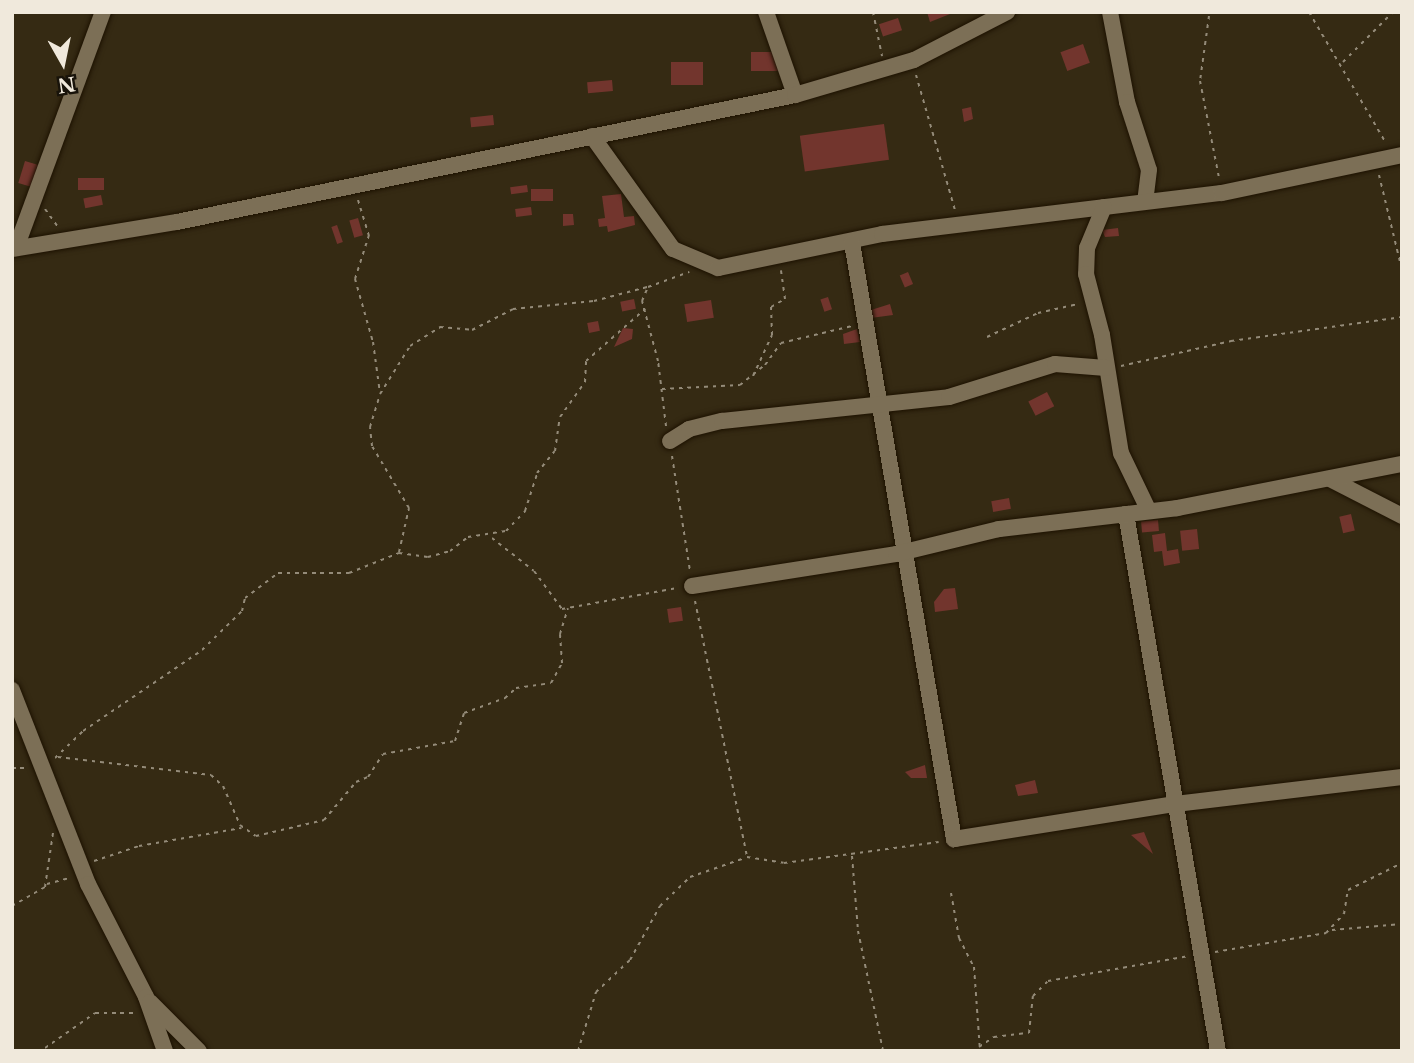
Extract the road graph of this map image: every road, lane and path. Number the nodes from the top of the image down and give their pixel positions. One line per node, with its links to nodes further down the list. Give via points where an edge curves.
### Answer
1 (103, 12): 16 (street)
2 (766, 12): 12 (street)
3 (873, 12): 11 (path)
4 (1006, 12): 9 (street)
5 (1110, 12): 18 (street, via 1127,102 1149,170)
6 (1309, 12): 10 (path)
7 (1393, 12): 10 (path)
8 (1209, 16): 17 (path, via 1200,81)
9 (914, 60): 11 (street); 20 (path)
10 (1343, 62): 14 (path)
11 (886, 70): 12 (street)
12 (795, 95): 13 (street)
13 (592, 136): 15 (street); 25 (street, via 653,228 673,249)
14 (1392, 157): 17 (street); 26 (path, via 1383,201)
15 (352, 183): 21 (street); 36 (path, via 369,235 355,279 373,342)
16 (36, 193): 21 (path); 23 (street)
17 (1222, 193): 18 (street)
18 (1145, 201): 19 (street)
19 (1104, 207): 20 (street); 28 (street, via 1087,248)
20 (958, 226): 22 (street)
21 (70, 240): 23 (street)
22 (852, 243): 24 (street); 31 (street)
23 (14, 249)
24 (779, 257): 25 (street); 34 (path, via 785,299 771,307 772,335)
25 (706, 265): 27 (path)
26 (1402, 270)
27 (648, 287): 29 (path); 36 (path, via 594,301 513,309 472,330 440,327 410,346)
28 (1092, 298): 32 (path, via 1038,313); 33 (street)
29 (645, 309): 35 (path); 44 (path, via 603,340 586,361 585,382 560,417 555,451 537,473 530,500 506,531)
30 (1402, 317): 33 (path, via 1231,341)
31 (865, 323): 34 (path, via 780,343); 37 (street)
32 (988, 337)
33 (1106, 368): 37 (street, via 1055,365 949,397 904,406); 41 (street, via 1121,453)
34 (752, 377): 35 (path, via 732,386)
35 (661, 389): 38 (path)
36 (380, 394): 45 (path, via 371,418 372,446 410,512)
37 (879, 404): 38 (street, via 723,421 689,429); 46 (street)
38 (670, 441): 47 (path)
39 (1402, 464): 40 (street)
40 (1330, 479): 41 (street); 43 (street)
41 (1148, 509): 42 (street)
42 (1126, 514): 46 (street, via 999,528); 52 (street, via 1140,575)
43 (1402, 516)
44 (492, 537): 45 (path, via 468,537 450,551 421,558); 48 (path, via 543,580 556,605)
45 (399, 553): 50 (path, via 349,573 304,569 274,575 245,597 242,611 202,650 94,723)
46 (903, 553): 47 (street); 55 (street, via 926,659)
47 (692, 586): 48 (path); 57 (path)
48 (568, 608): 54 (path, via 560,634 562,663 551,683 516,688 505,698 464,713 455,741 383,754 329,818 263,837)
49 (12, 690): 50 (street)
50 (50, 762): 53 (street); 54 (path, via 212,775 223,786)
51 (1402, 777): 52 (street)
52 (1175, 804): 55 (street); 65 (street)
53 (63, 820): 59 (street); 60 (path, via 51,838)
54 (242, 828): 59 (path, via 109,853)
55 (954, 839): 56 (path)
56 (852, 856): 57 (path, via 784,863); 73 (path, via 858,931 877,1004)
57 (747, 857): 72 (path, via 690,877 660,906 630,960 596,992)
58 (1402, 863): 64 (path, via 1348,890 1345,914)
59 (82, 869): 60 (path); 66 (street)
60 (47, 884): 62 (path)
61 (951, 893): 69 (path, via 959,938 974,967)
62 (12, 906)
63 (1402, 924): 64 (path)
64 (1331, 930): 65 (path)
65 (1201, 954): 69 (path, via 1048,981 1033,996 1029,1033 994,1037); 74 (street)
66 (146, 998): 67 (street); 71 (street)
67 (153, 1018): 68 (path, via 95,1013); 70 (street)
68 (45, 1048)
69 (980, 1049)
70 (165, 1051)
71 (199, 1051)
72 (578, 1051)
73 (883, 1051)
74 (1218, 1051)

